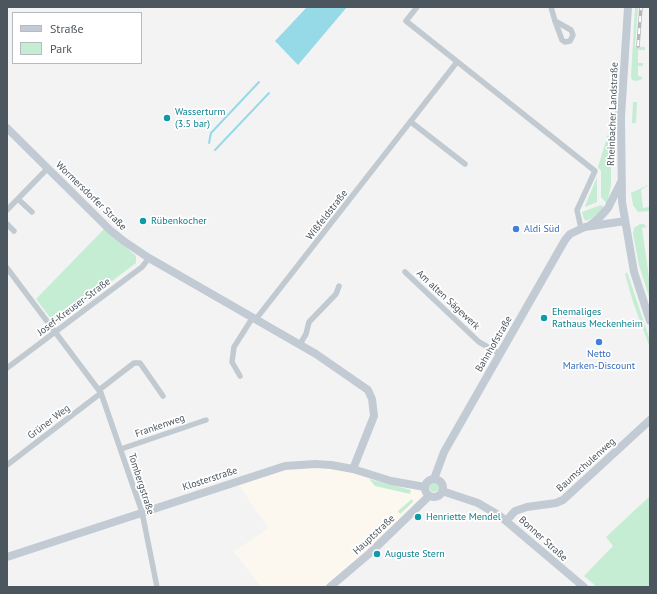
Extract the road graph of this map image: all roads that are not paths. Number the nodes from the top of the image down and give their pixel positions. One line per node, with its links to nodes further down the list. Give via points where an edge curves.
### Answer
1 (417, 7): 5 (street, via 406,21)
2 (551, 7): 4 (street)
3 (628, 7): 10 (main road, Rheinbacher Landstraße, via 621,117)
4 (556, 21)
5 (457, 62): 6 (street, Wißfeldstraße); 17 (street, via 595,171 577,210)
6 (411, 122): 8 (street); 23 (street, Wißfeldstraße)
7 (7, 128): 9 (main road, Wormersdorfer Straße)
8 (465, 164)
9 (48, 168): 11 (street); 19 (main road, Wormersdorfer Straße, via 110,230)
10 (621, 181): 14 (main road, Rheinbacher Landstraße); 16 (main road, Bahnhofstraße, via 608,208)
11 (18, 199): 12 (street); 13 (street)
12 (7, 210)
13 (32, 212)
14 (625, 221): 16 (main road, Bahnhofstraße); 24 (main road, Rheinbacher Landstraße, via 634,272)
15 (7, 224): 18 (street)
16 (590, 225): 17 (main road, Bahnhofstraße)
17 (581, 228): 27 (main road, Bahnhofstraße, via 565,240)
18 (14, 231)
19 (149, 258): 23 (main road, Wormersdorfer Straße); 25 (street, Josef-Kreuser-Straße, via 142,267)
20 (7, 268): 25 (street, Tombergstraße)
21 (405, 272): 27 (street, Am alten Sägewerk, via 480,342)
22 (339, 286): 26 (street, via 336,294 309,322)
23 (255, 318): 26 (main road, Wormersdorfer Straße); 29 (street, via 234,347 232,362)
24 (650, 321)
25 (55, 332): 28 (street, Josef-Kreuser-Straße); 30 (street, Tombergstraße)
26 (300, 344): 36 (main road, Wormersdorfer Straße, via 360,383 368,390 372,399 374,416)
27 (500, 354): 37 (main road, Bahnhofstraße, via 444,452)
28 (7, 368)
29 (240, 376)
30 (100, 391): 31 (street, via 134,363 140,363); 34 (street, Tombergstraße); 35 (street, Grüner Weg)
31 (163, 396)
32 (206, 420): 34 (street, Frankenweg)
33 (650, 420): 42 (main road, Baumschulenweg, via 563,500 515,511)
34 (120, 449): 41 (street, Tombergstraße)
35 (7, 465)
36 (353, 469): 38 (main road, Klosterstraße, via 391,481); 41 (main road, Klosterstraße, via 331,465 285,466)
37 (434, 478): 38 (main road, via 428,480); 39 (main road, via 442,483)
38 (425, 487): 40 (main road)
39 (442, 491): 40 (main road, via 436,497); 42 (main road, Bonner Straße, via 478,504)
40 (429, 496): 45 (main road, Hauptstraße)
41 (142, 512): 43 (main road, Klosterstraße); 44 (street, Tombergstraße)
42 (506, 520): 46 (main road, Bonner Straße)
43 (7, 557)
44 (157, 587)
45 (330, 587)
46 (584, 587)

